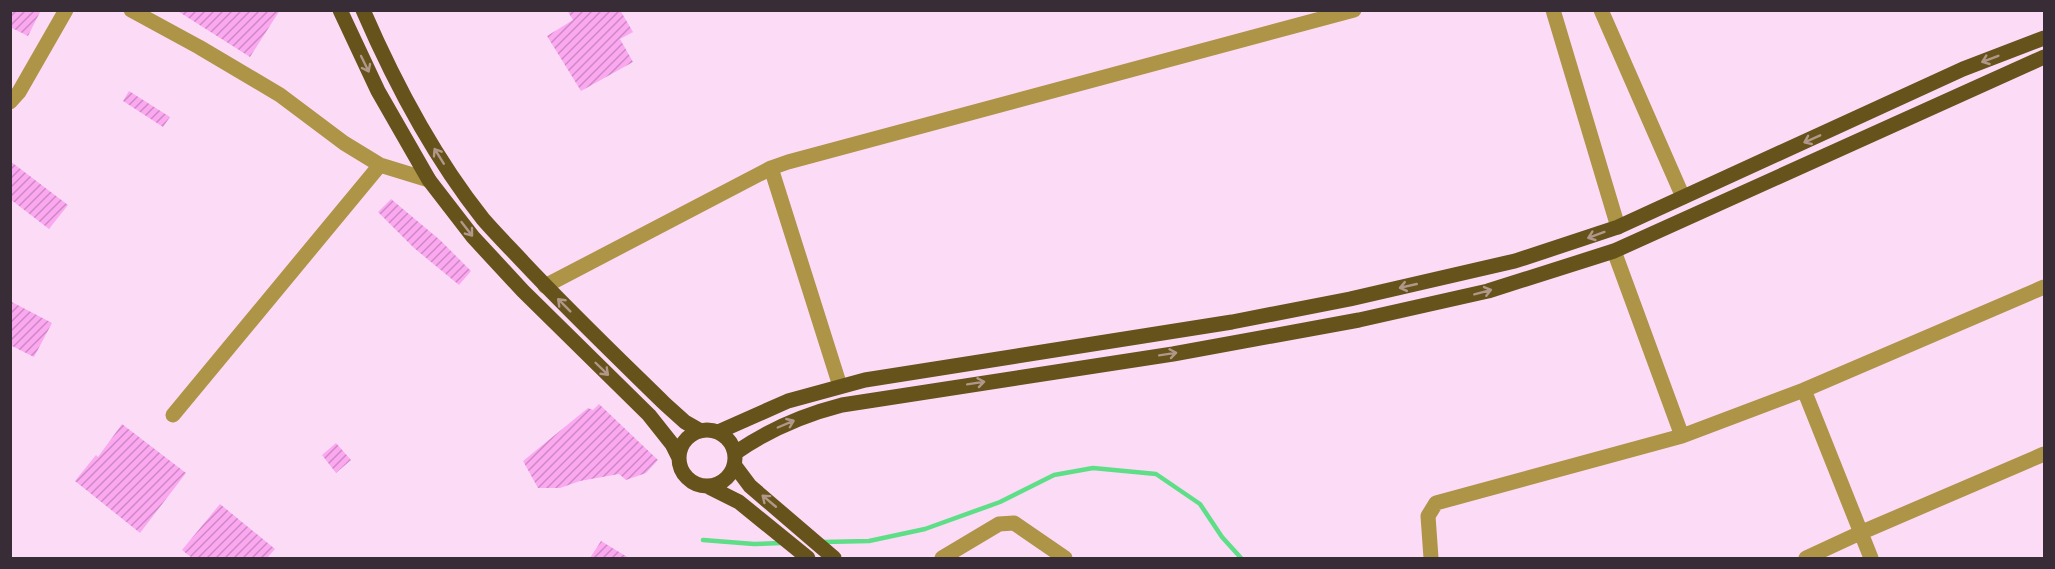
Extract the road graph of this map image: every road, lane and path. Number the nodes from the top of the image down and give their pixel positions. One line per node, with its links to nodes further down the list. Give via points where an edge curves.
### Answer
1 (66, 10): 10 (street)
2 (131, 10): 11 (street, via 280,95)
3 (340, 10): 13 (main road, one-way to 13, via 378,90)
4 (363, 10): 17 (main road, one-way to 4, via 484,220 452,178 400,87)
5 (1354, 10): 12 (street)
6 (1553, 10): 15 (street)
7 (1601, 10): 14 (street)
8 (2044, 38): 14 (main road, one-way to 14, via 1963,69)
9 (2044, 57): 16 (main road)
10 (13, 93)
11 (380, 165): 13 (street); 21 (street)
12 (771, 168): 17 (street); 19 (street)
13 (429, 180): 26 (main road, one-way to 26, via 473,237 523,291 649,415)
14 (1683, 197): 15 (main road)
15 (1618, 227): 19 (main road, one-way to 19, via 1515,261 1350,299)
16 (1614, 251): 24 (street); 27 (main road, one-way to 16, via 773,429 842,405 1173,354 1359,320 1478,294)
17 (545, 285): 22 (main road, one-way to 17, via 665,404)
18 (2044, 287): 20 (street)
19 (840, 386): 23 (main road, via 788,401)
20 (1804, 390): 24 (street); 29 (street)
21 (173, 415)
22 (699, 430): 23 (main road); 26 (main road, via 686,440)
23 (718, 432): 27 (main road, via 732,444)
24 (1682, 435): 34 (street, via 1436,503 1428,516)
25 (2044, 454): 29 (street)
26 (679, 458): 28 (main road, via 680,467 691,482)
27 (735, 460): 28 (main road, via 728,478); 30 (main road, one-way to 27, via 750,486)
28 (709, 487): 31 (main road, via 740,502)
29 (1860, 533): 35 (street); 36 (street)
30 (829, 554)
31 (804, 555)
32 (942, 558): 33 (street, via 999,524 1014,523)
33 (1065, 558)
34 (1431, 558)
35 (1806, 558)
36 (1871, 558)

